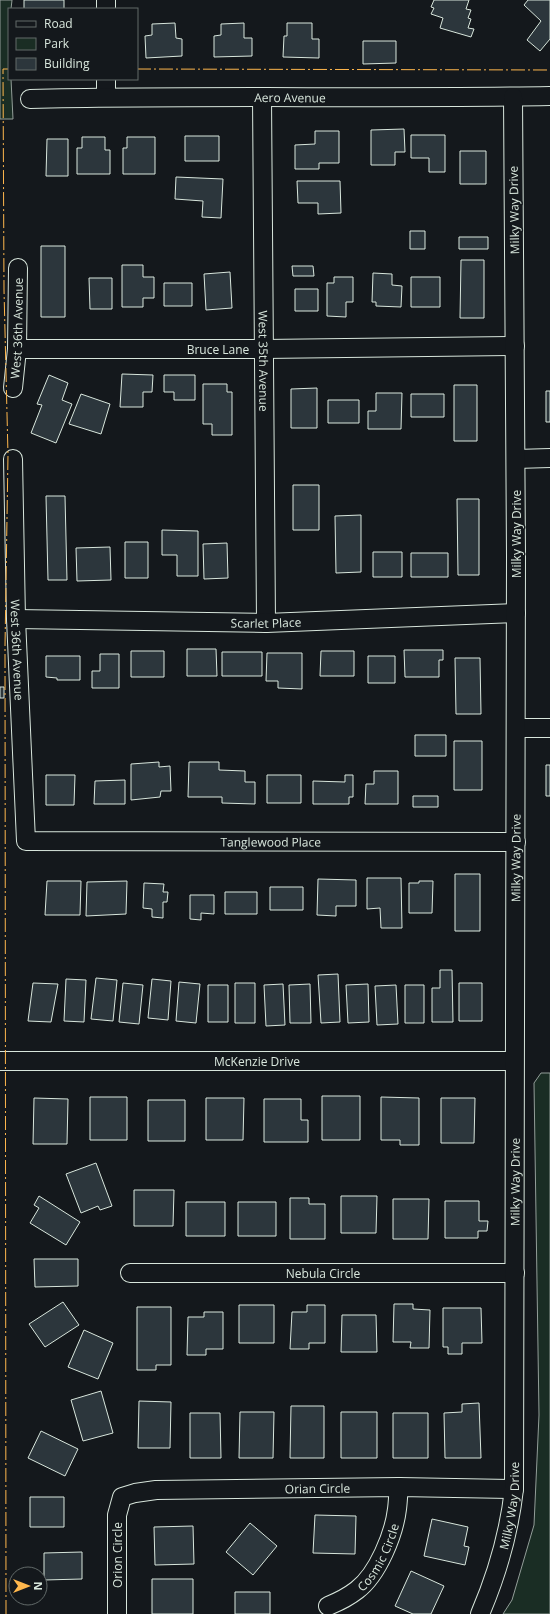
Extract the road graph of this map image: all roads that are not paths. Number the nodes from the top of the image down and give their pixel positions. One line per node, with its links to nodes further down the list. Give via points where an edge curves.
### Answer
1 (106, 80): 3 (street)
2 (550, 96): 4 (street, Aero Avenue)
3 (106, 97): 5 (street, Aero Avenue); 6 (street, Aero Avenue)
4 (513, 97): 5 (street, Aero Avenue); 8 (street, Milky Way Drive)
5 (262, 98): 10 (street, West 35th Avenue)
6 (30, 99)
7 (18, 268): 9 (street, West 36th Avenue)
8 (515, 346): 10 (street, Bruce Lane); 14 (street, Milky Way Drive)
9 (17, 349): 10 (street, Bruce Lane); 11 (street, West 36th Avenue)
10 (264, 349): 18 (street, West 35th Avenue)
11 (13, 388)
12 (550, 458): 14 (street)
13 (13, 459): 15 (street, West 36th Avenue)
14 (516, 459): 16 (street, Milky Way Drive)
15 (6, 490): 17 (street, West 36th Avenue)
16 (516, 613): 18 (street, Scarlet Place); 19 (street, Milky Way Drive)
17 (16, 619): 18 (street, Scarlet Place); 21 (street, West 36th Avenue)
18 (266, 623)
19 (516, 728): 20 (street); 22 (street, Milky Way Drive)
20 (550, 728)
21 (26, 841): 22 (street, Tanglewood Place)
22 (516, 842): 24 (street, Milky Way Drive)
23 (0, 1060): 24 (street, McKenzie Drive)
24 (514, 1061): 26 (street, Milky Way Drive)
25 (130, 1273): 26 (street, Nebula Circle)
26 (515, 1273): 28 (street, Milky Way Drive)
27 (399, 1487): 28 (street, Orian Circle); 29 (street, Orian Circle, via 156,1490); 30 (street, Cosmic Circle, via 393,1526 374,1570 358,1590)
28 (514, 1489): 32 (street, Milky Way Drive, via 511,1516 500,1562)
29 (122, 1497): 31 (street, Orion Circle, via 117,1514)
30 (328, 1606)
31 (117, 1614)
32 (480, 1614)

